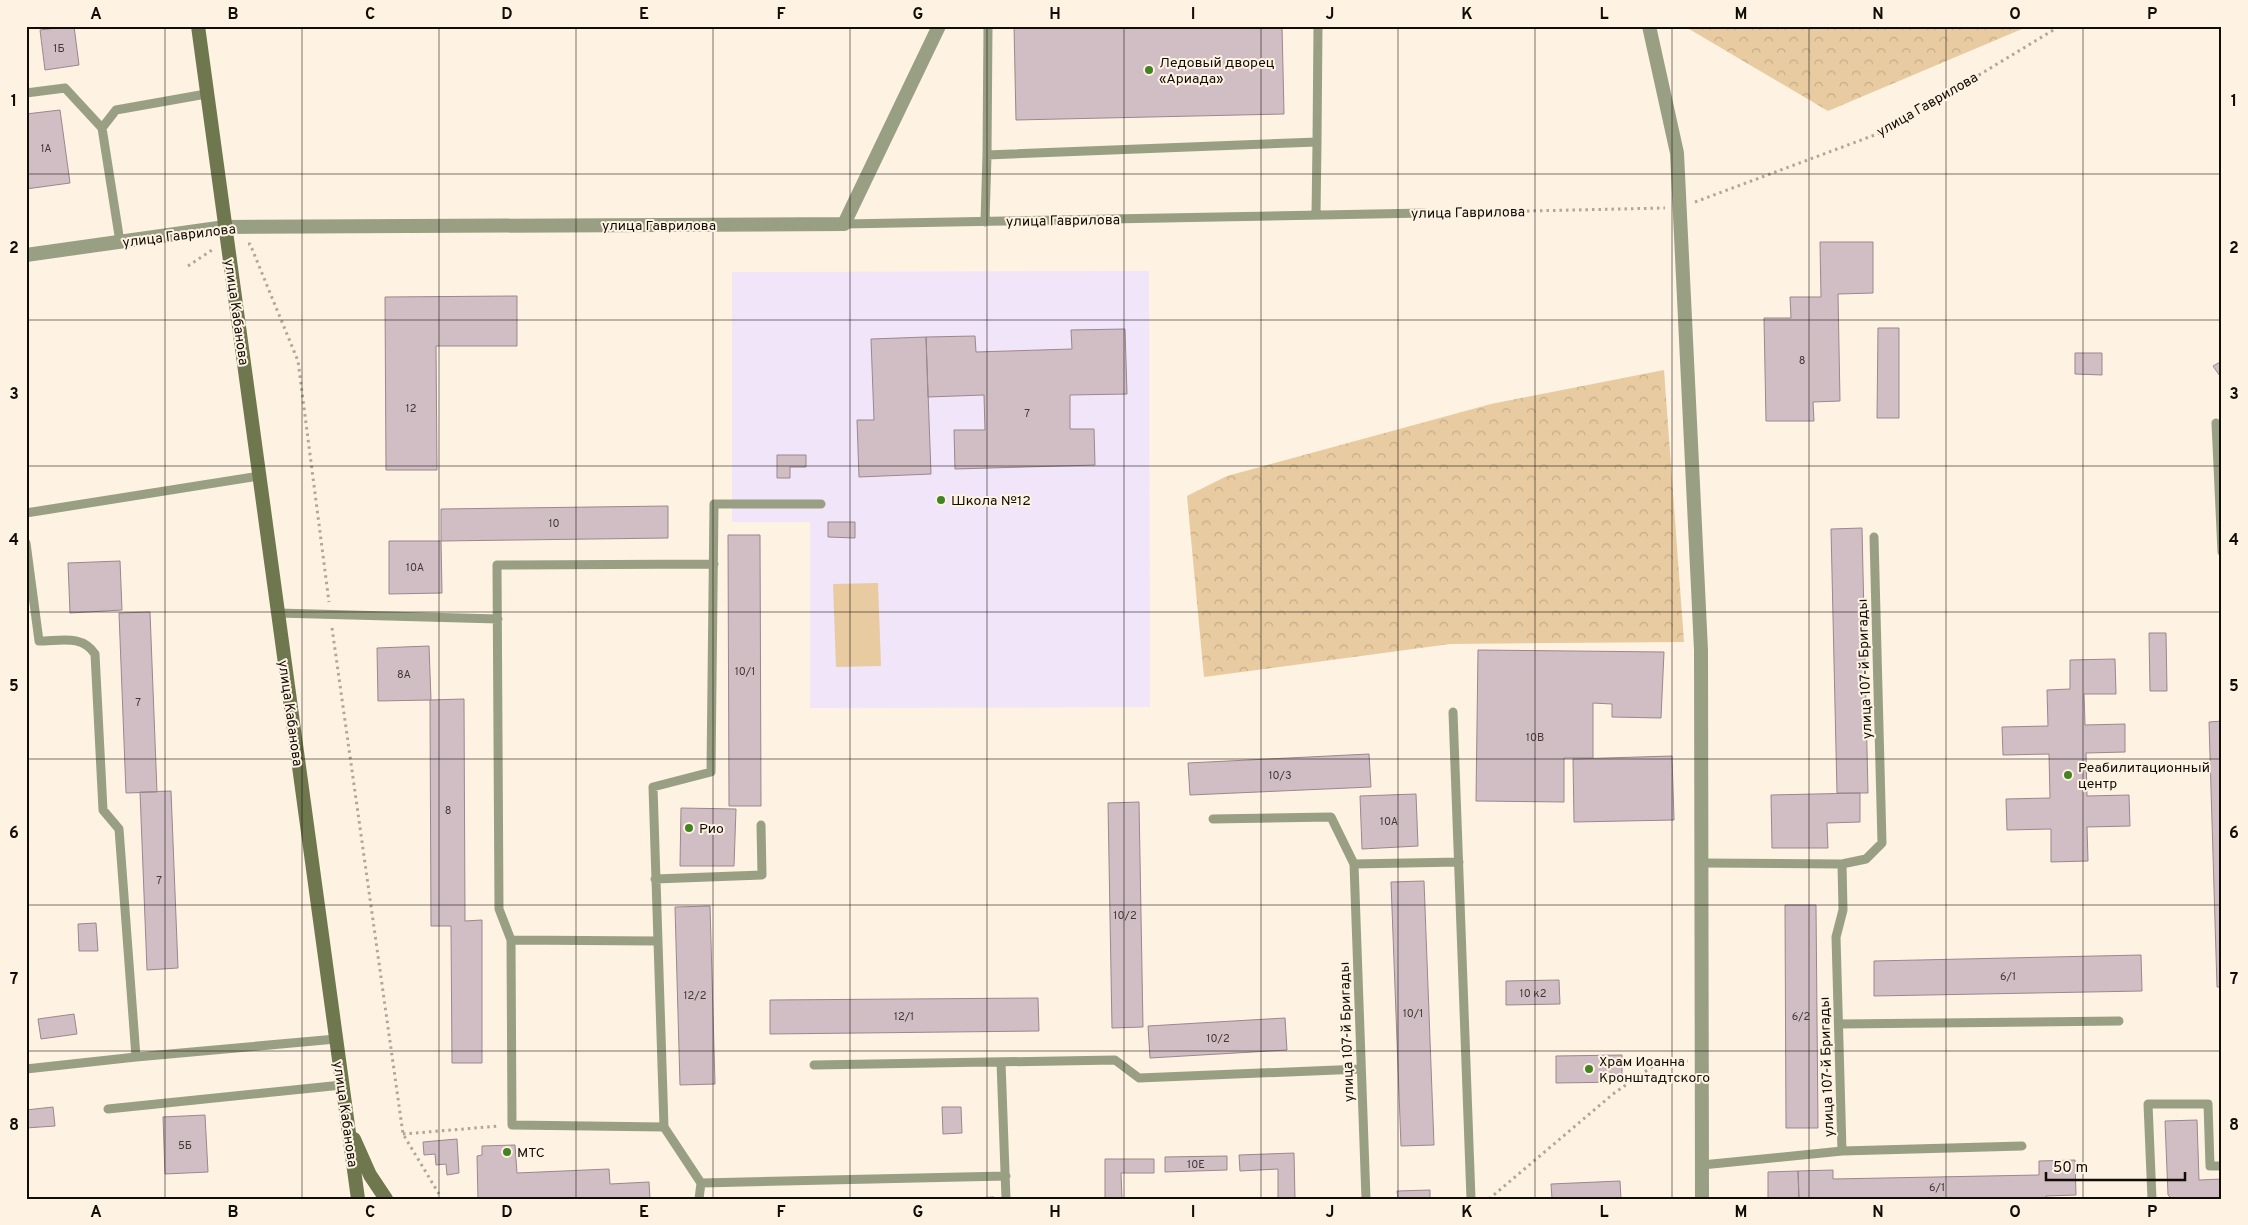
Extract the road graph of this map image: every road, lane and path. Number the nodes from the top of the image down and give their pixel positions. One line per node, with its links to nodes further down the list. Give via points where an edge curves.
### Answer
1 (198, 26): 8 (main road, улица Кабанова)
2 (939, 26): 16 (street)
3 (988, 26): 11 (lane)
4 (1318, 26): 10 (lane)
5 (1649, 26): 12 (street, via 1677,153)
6 (2060, 26): 12 (path, улица Гаврилова, via 1888,130)
7 (26, 93): 9 (lane, via 65,88)
8 (206, 94): 9 (lane, via 116,110); 17 (main road, улица Кабанова)
9 (102, 128): 18 (lane)
10 (1317, 142): 11 (lane); 14 (lane)
11 (986, 155): 15 (lane)
12 (1680, 208): 13 (path, улица Гаврилова); 37 (street, via 1701,650)
13 (1424, 213): 14 (lane, улица Гаврилова)
14 (1316, 215): 15 (lane, улица Гаврилова)
15 (985, 222): 16 (lane, улица Гаврилова)
16 (844, 224): 17 (street, улица Гаврилова)
17 (225, 227): 18 (street, улица Гаврилова); 19 (main road, улица Кабанова)
18 (120, 242): 20 (street, улица Гаврилова)
19 (228, 246): 21 (path, via 217,247); 23 (main road, улица Кабанова); 31 (path, via 250,244 298,362)
20 (26, 255)
21 (188, 266)
22 (2216, 423): 28 (lane)
23 (259, 476): 25 (lane); 30 (main road, улица Кабанова)
24 (821, 504): 29 (lane, via 714,504)
25 (26, 512)
26 (1874, 536): 39 (lane, улица 107-й Бригады, via 1882,843 1866,859)
27 (26, 543): 46 (lane, via 39,642 82,640 95,654 104,810 119,829)
28 (2222, 552)
29 (714, 564): 32 (lane, via 497,564); 40 (lane, via 711,772 653,787)
30 (278, 613): 31 (lane); 45 (main road, улица Кабанова)
31 (330, 614): 32 (lane); 57 (path)
32 (498, 619): 41 (lane, via 500,909)
33 (1453, 712): 36 (lane)
34 (1213, 818): 38 (lane, улица 107-й Бригады, via 1331,817)
35 (761, 825): 40 (lane, via 762,875)
36 (1458, 862): 38 (lane); 70 (lane)
37 (1702, 863): 39 (lane, улица 107-й Бригады); 47 (street)
38 (1354, 864): 51 (lane, улица 107-й Бригады)
39 (1842, 864): 44 (lane, улица 107-й Бригады, via 1843,910 1836,937)
40 (656, 879): 42 (lane)
41 (511, 940): 42 (lane); 55 (lane)
42 (657, 941): 56 (lane)
43 (2119, 1021): 44 (lane)
44 (1838, 1024): 59 (lane, улица 107-й Бригады)
45 (336, 1039): 46 (lane); 52 (main road, улица Кабанова)
46 (136, 1056): 50 (lane)
47 (1702, 1060): 60 (street); 71 (path, via 1659,1062 1613,1094)
48 (1001, 1062): 49 (lane); 51 (lane, via 1115,1060 1139,1078); 62 (lane)
49 (814, 1065)
50 (26, 1068)
51 (1361, 1069): 69 (lane, улица 107-й Бригады)
52 (342, 1085): 53 (lane); 54 (main road, улица Кабанова)
53 (108, 1109)
54 (347, 1125): 64 (main road, улица Кабанова); 65 (main road, via 370,1175)
55 (512, 1125): 56 (lane); 57 (path)
56 (664, 1127): 63 (lane)
57 (403, 1134): 66 (path)
58 (2022, 1146): 59 (lane, улица 107-й Бригады)
59 (1842, 1151): 60 (lane)
60 (1702, 1165): 72 (street)
61 (2222, 1166): 73 (lane, via 2210,1166 2208,1104 2148,1104)
62 (1006, 1176): 63 (lane); 68 (lane)
63 (701, 1183): 67 (lane)
64 (358, 1199)
65 (386, 1199)
66 (442, 1199)
67 (699, 1199)
68 (1006, 1199)
69 (1366, 1199)
70 (1471, 1199)
71 (1489, 1199)
72 (1702, 1199)
73 (2152, 1199)

